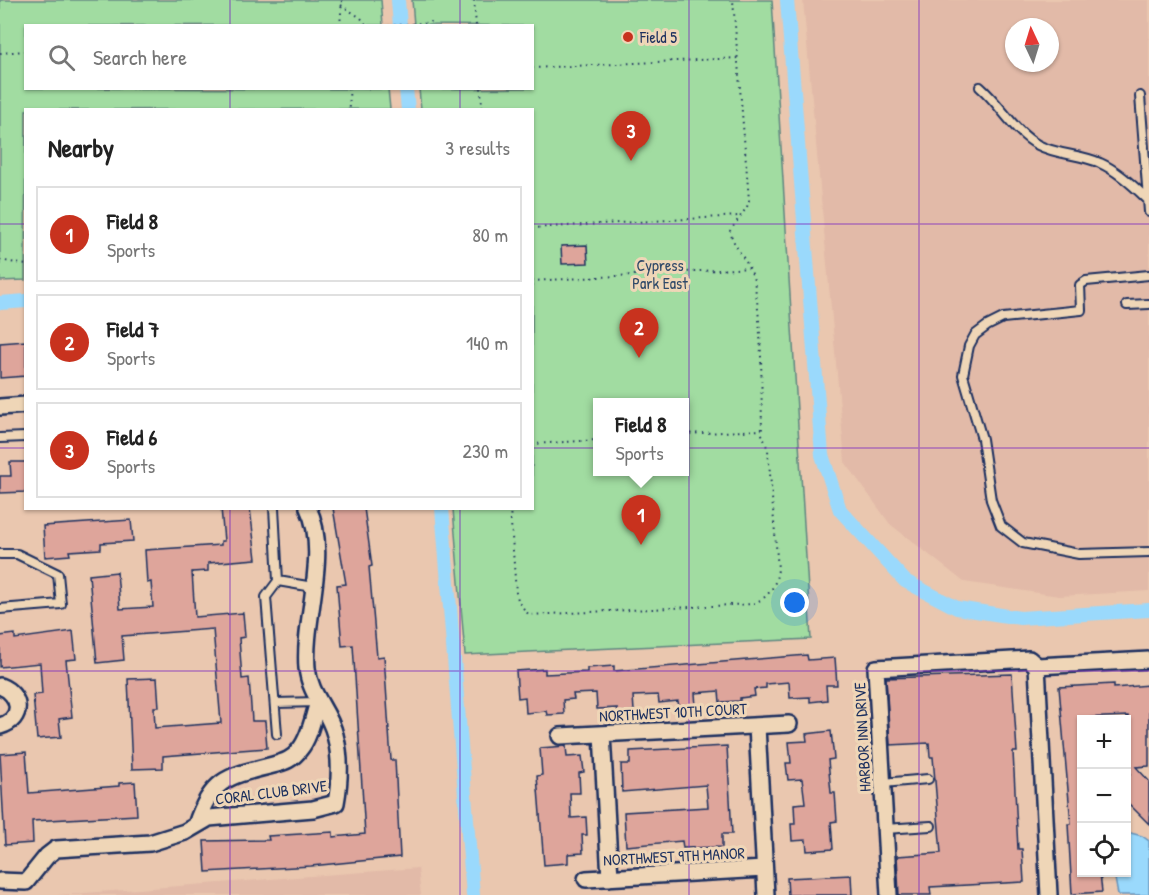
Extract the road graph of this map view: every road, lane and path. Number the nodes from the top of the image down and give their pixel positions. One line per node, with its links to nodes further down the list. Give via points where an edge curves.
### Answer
1 (342, 0): 4 (path)
2 (474, 0): 9 (path)
3 (733, 0): 12 (path)
4 (341, 5): 6 (path); 7 (path)
5 (434, 22): 8 (path)
6 (340, 24)
7 (366, 24)
8 (411, 24)
9 (476, 24)
10 (24, 51): 11 (path)
11 (0, 53)
12 (739, 58): 13 (path); 23 (path, via 749,200)
13 (534, 68)
14 (980, 87): 21 (lane, via 1023,136 1040,146 1101,163)
15 (349, 90): 18 (path)
16 (480, 90): 19 (path)
17 (1140, 96): 20 (lane)
18 (350, 108)
19 (482, 108)
20 (1147, 159): 21 (lane)
21 (1148, 199): 22 (lane)
22 (1149, 212)
23 (740, 216): 24 (path); 27 (path, via 730,231)
24 (534, 228)
25 (0, 260): 26 (path)
26 (24, 265)
27 (751, 268): 29 (path); 34 (path, via 758,307)
28 (1149, 275): 43 (lane, via 1086,281 1080,285 1081,310 1003,318 987,326 969,346 963,375 1001,526 1023,543 1078,554)
29 (534, 281)
30 (1149, 304): 31 (lane)
31 (1126, 305)
32 (24, 405): 33 (street)
33 (0, 407)
34 (762, 430): 35 (path); 42 (path, via 768,450 778,569 769,595 752,604 529,615 516,593)
35 (689, 434)
36 (24, 437): 37 (lane)
37 (0, 438)
38 (593, 440): 39 (path)
39 (534, 444)
40 (274, 510): 45 (lane)
41 (308, 510): 46 (street, CORAL CLUB DRIVE, via 315,536)
42 (510, 510)
43 (1149, 552)
44 (0, 554): 47 (lane, via 17,554 58,574 61,604)
45 (278, 581): 46 (lane); 52 (lane, via 266,597)
46 (313, 587): 51 (street, CORAL CLUB DRIVE, via 306,639 307,666 310,687)
47 (0, 609)
48 (1149, 660): 49 (street, HARBOR INN DRIVE)
49 (1037, 666): 60 (street, HARBOR INN DRIVE, via 1029,659 876,668); 70 (street)
50 (0, 686): 54 (street, via 17,699 18,711 14,719)
51 (318, 702): 52 (lane); 61 (street, via 302,748 289,760 230,775 216,785 203,804); 61 (street, CORAL CLUB DRIVE, via 335,733 340,780 336,803 209,818)
52 (274, 703): 56 (lane)
53 (789, 724): 55 (street, NORTHWEST 10TH COURT)
54 (0, 726)
55 (757, 726): 57 (street, NORTHWEST 10TH COURT); 64 (street)
56 (277, 734)
57 (602, 735): 58 (street, NORTHWEST 10TH COURT); 65 (street)
58 (560, 736)
59 (928, 780): 60 (lane)
60 (883, 783): 63 (street, HARBOR INN DRIVE)
61 (196, 825): 67 (street, CORAL CLUB DRIVE, via 150,843 56,849 26,882)
62 (931, 826): 63 (lane)
63 (885, 829): 69 (street, HARBOR INN DRIVE)
64 (764, 869): 65 (street, NORTHWEST 9TH MANOR); 68 (street)
65 (610, 878): 66 (street, NORTHWEST 9TH MANOR)
66 (586, 879)
67 (0, 881)
68 (766, 895)
69 (889, 895)
70 (1049, 895)

